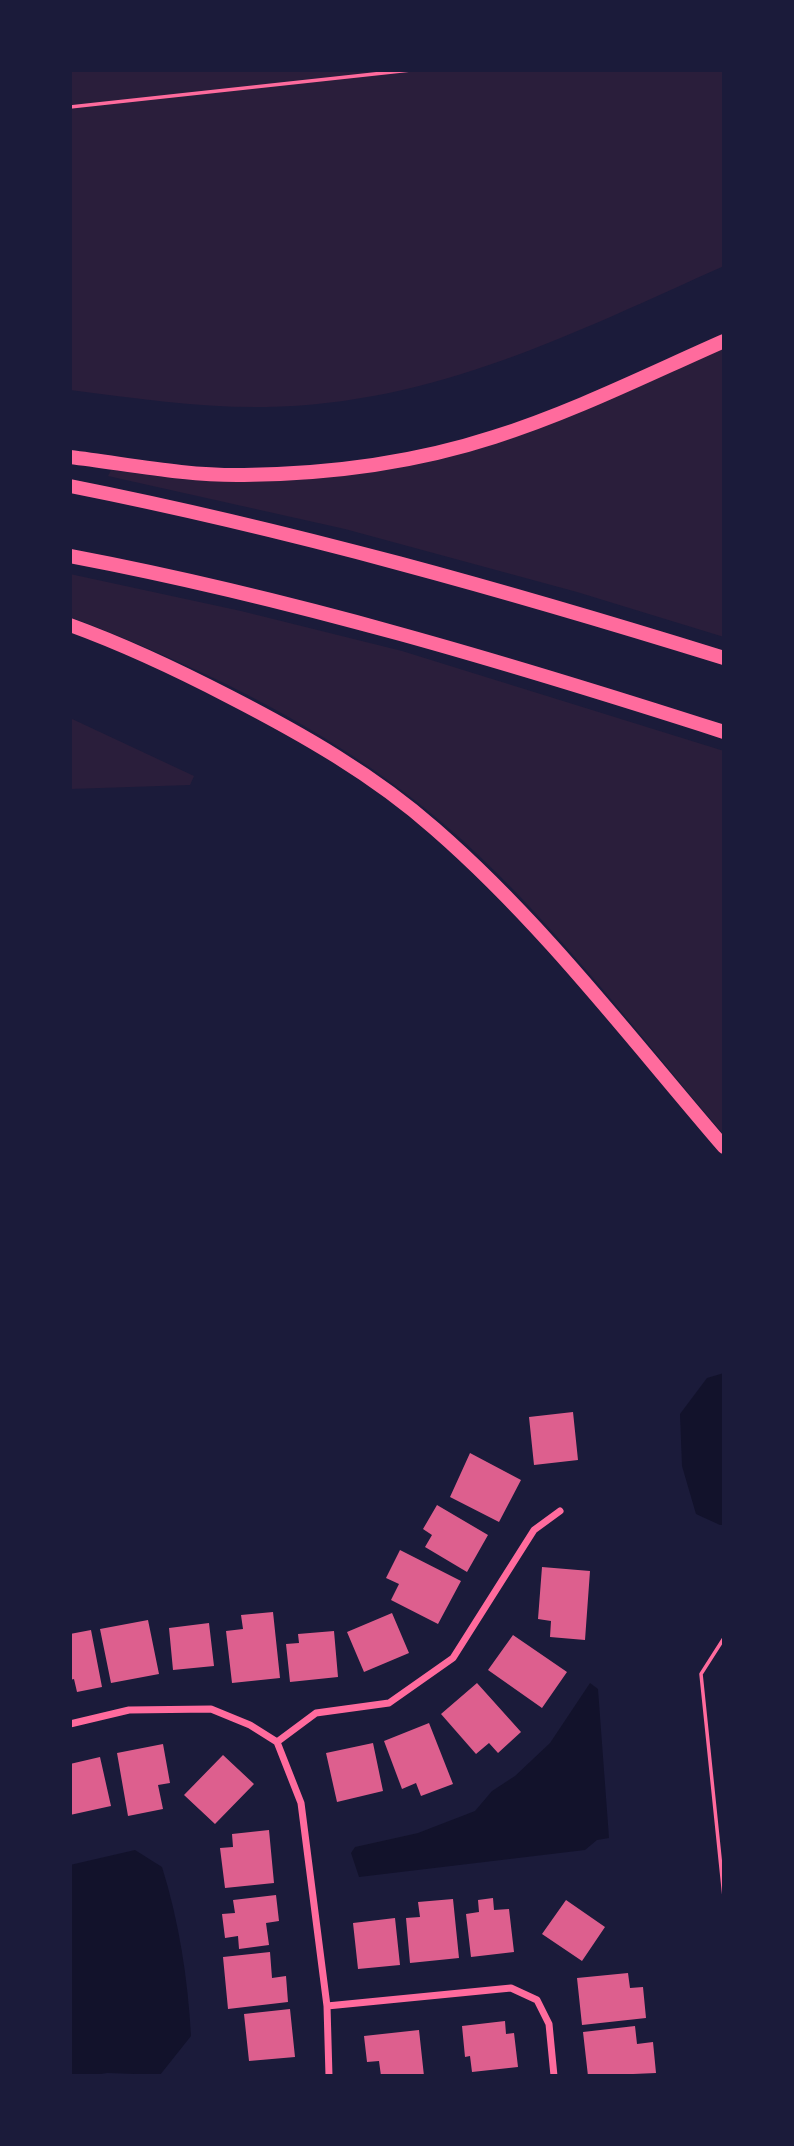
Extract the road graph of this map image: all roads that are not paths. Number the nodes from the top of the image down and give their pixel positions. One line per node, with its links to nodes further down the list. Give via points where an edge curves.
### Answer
1 (411, 70): 2 (lane)
2 (70, 107)
3 (724, 341): 4 (highway, via 494,437 373,465 242,475 165,471)
4 (70, 457)
5 (70, 486): 8 (highway, via 214,515 397,561)
6 (70, 556): 9 (highway, via 378,627)
7 (70, 625): 10 (highway, via 112,640 284,725 369,778 434,827 503,891)
8 (724, 658)
9 (724, 732)
10 (724, 1147)
11 (560, 1511): 14 (street, via 534,1530 453,1658 389,1703 316,1713)
12 (724, 1638): 15 (lane, via 701,1674)
13 (70, 1724): 14 (street, via 129,1710 211,1709)
14 (277, 1742): 16 (street, via 301,1803)
15 (724, 1898)
16 (327, 2006): 17 (street); 18 (street, via 511,1987 537,2000 549,2024)
17 (329, 2076)
18 (554, 2076)

